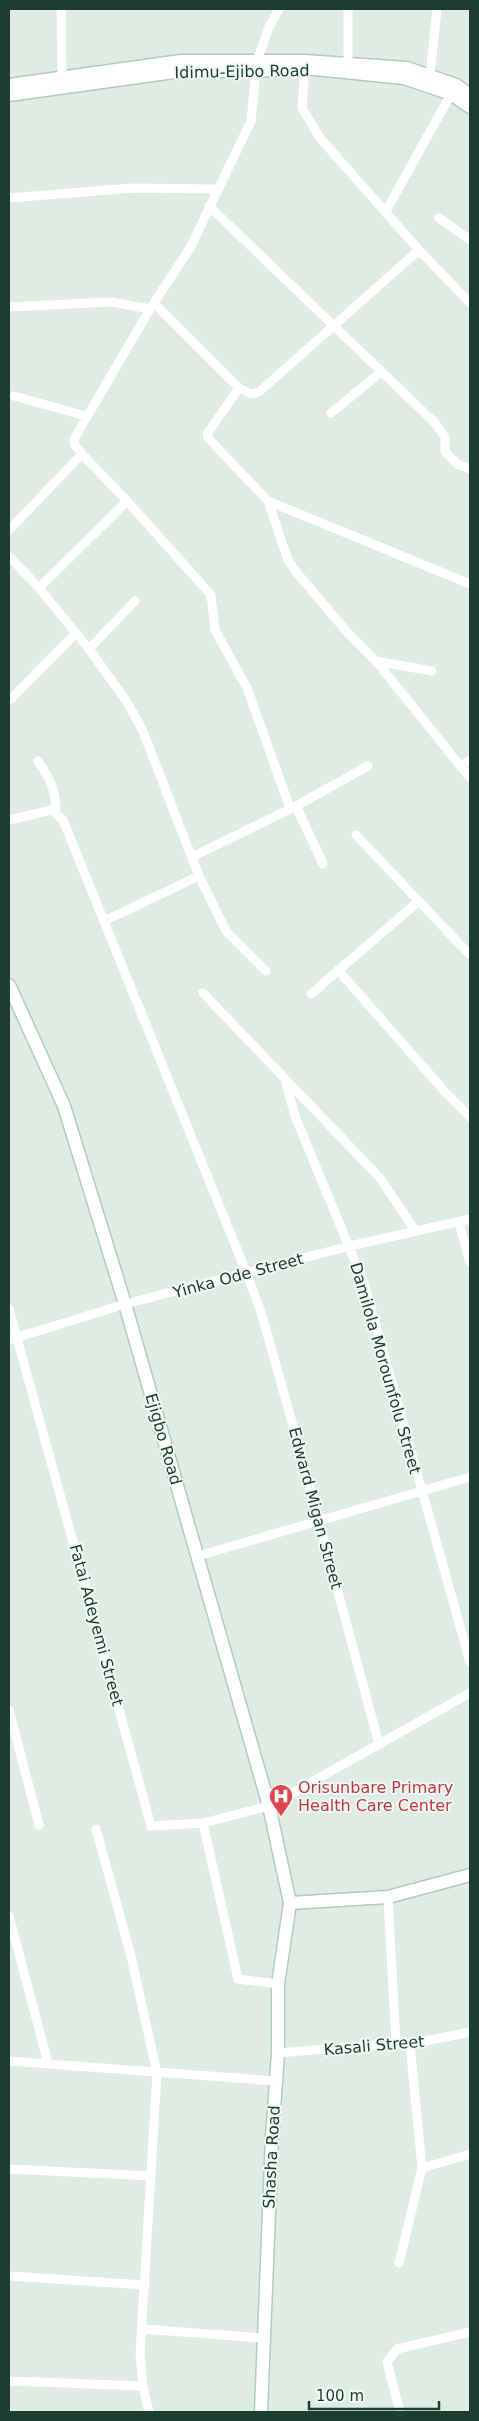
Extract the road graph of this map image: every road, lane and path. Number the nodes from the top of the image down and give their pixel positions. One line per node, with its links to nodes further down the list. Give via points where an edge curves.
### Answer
1 (61, 9): 9 (street)
2 (280, 9): 6 (street, via 268,28)
3 (348, 9): 5 (street)
4 (437, 9): 8 (street)
5 (348, 63): 6 (street, Idimu-Ejibo Road); 8 (street, Idimu-Ejibo Road, via 406,68)
6 (257, 66): 7 (street, Idimu-Ejibo Road); 9 (street, Idimu-Ejibo Road, via 181,61); 12 (street, Idimu-Ejibo Road, via 182,71); 15 (street, via 251,121)
7 (305, 68): 11 (street, Idimu-Ejibo Road, via 404,78); 18 (street, via 302,108 320,138)
8 (430, 75): 13 (street, Idimu-Ejibo Road, via 456,85)
9 (62, 77): 10 (street, Idimu-Ejibo Road)
10 (9, 85)
11 (451, 94): 14 (street, Idimu-Ejibo Road); 18 (street)
12 (9, 95)
13 (470, 95)
14 (470, 107)
15 (217, 189): 16 (street, via 133,188); 17 (street)
16 (9, 198)
17 (209, 206): 23 (street, via 190,248); 25 (street)
18 (386, 211): 21 (street)
19 (439, 218): 20 (street)
20 (470, 240)
21 (419, 250): 22 (street); 25 (street)
22 (470, 303)
23 (152, 306): 24 (street, via 111,302); 27 (street); 30 (street)
24 (9, 307)
25 (336, 326): 26 (street); 27 (street, via 259,392 251,394)
26 (381, 372): 29 (street); 32 (street, via 435,423 444,437 445,452 456,464)
27 (240, 388): 34 (street, via 206,434)
28 (14, 396): 30 (street)
29 (332, 413)
30 (86, 416): 31 (street, via 74,439 74,445)
31 (82, 454): 33 (street); 35 (street)
32 (470, 469)
33 (127, 501): 38 (street); 50 (street, via 211,595 215,630 248,688)
34 (268, 501): 37 (street); 42 (street, via 288,560 348,633)
35 (9, 530)
36 (9, 556): 38 (street)
37 (470, 584)
38 (39, 588): 40 (street)
39 (135, 601): 41 (street)
40 (76, 634): 41 (street); 44 (street)
41 (89, 649): 54 (street, via 142,729)
42 (376, 661): 43 (street); 48 (street)
43 (432, 671)
44 (11, 699)
45 (470, 760): 48 (street)
46 (38, 761): 51 (street, via 56,793)
47 (368, 766): 50 (street)
48 (461, 766): 49 (street)
49 (470, 778)
50 (293, 807): 54 (street); 55 (street)
51 (56, 812): 52 (street, via 47,810); 58 (street, Edward Migan Street, via 63,820)
52 (9, 820)
53 (356, 835): 57 (street)
54 (192, 857): 56 (street)
55 (323, 864)
56 (199, 876): 58 (street); 61 (street, via 228,934)
57 (419, 902): 59 (street); 60 (street)
58 (104, 921): 72 (street, Edward Migan Street)
59 (470, 955)
60 (338, 970): 64 (street); 66 (street)
61 (266, 971)
62 (11, 992): 73 (street, Ejigbo Road, via 64,1106)
63 (203, 993): 65 (street)
64 (311, 994)
65 (285, 1080): 69 (street, via 380,1178); 70 (street, Damilola Morounfolu Street, via 295,1116)
66 (470, 1117)
67 (470, 1219): 68 (street, Yinka Ode Street)
68 (459, 1222): 69 (street, Yinka Ode Street); 71 (street)
69 (414, 1230): 70 (street, Yinka Ode Street)
70 (350, 1246): 72 (street, Yinka Ode Street); 77 (street, Damilola Morounfolu Street, via 364,1283)
71 (470, 1262)
72 (247, 1274): 73 (street, Yinka Ode Street); 78 (street, Edward Migan Street, via 261,1312)
73 (125, 1304): 75 (street, Yinka Ode Street); 79 (street, Ejigbo Road)
74 (9, 1309): 75 (street, Fatai Adeyemi Street)
75 (13, 1339): 85 (street, Fatai Adeyemi Street, via 151,1826)
76 (470, 1477): 77 (street)
77 (422, 1490): 78 (street); 80 (street, Damilola Morounfolu Street)
78 (320, 1520): 79 (street); 83 (street, Edward Migan Street)
79 (198, 1556): 84 (street, Ejigbo Road)
80 (470, 1662)
81 (470, 1693): 83 (street, Fatai Adeyemi Street)
82 (9, 1710): 86 (street)
83 (379, 1744): 84 (street, Fatai Adeyemi Street)
84 (269, 1806): 85 (street, Fatai Adeyemi Street); 90 (street, Ejigbo Road)
85 (203, 1823): 92 (street, via 238,1979)
86 (39, 1825)
87 (96, 1829): 99 (street, via 131,1956)
88 (470, 1876): 89 (street)
89 (388, 1897): 90 (street); 94 (street)
90 (290, 1903): 92 (street, Shasha Road)
91 (9, 1916): 98 (street)
92 (278, 1984): 96 (street, Shasha Road)
93 (470, 2032): 95 (street, Kasali Street)
94 (396, 2043): 95 (street, Kasali Street); 96 (street, Kasali Street)
95 (410, 2044): 102 (street)
96 (278, 2053): 100 (street, Shasha Road)
97 (9, 2061): 98 (street)
98 (48, 2063): 99 (street)
99 (157, 2073): 100 (street); 104 (street)
100 (275, 2080): 110 (street, Shasha Road)
101 (470, 2154): 102 (street)
102 (422, 2168): 105 (street)
103 (9, 2169): 104 (street)
104 (151, 2176): 107 (street)
105 (399, 2263)
106 (9, 2276): 107 (street)
107 (145, 2285): 108 (street)
108 (142, 2329): 110 (street); 112 (street)
109 (470, 2332): 115 (street, via 397,2349 390,2355 387,2362)
110 (264, 2338): 114 (street, Shasha Road)
111 (9, 2381): 112 (street)
112 (143, 2386): 113 (street)
113 (149, 2412)
114 (262, 2412)
115 (400, 2412)

